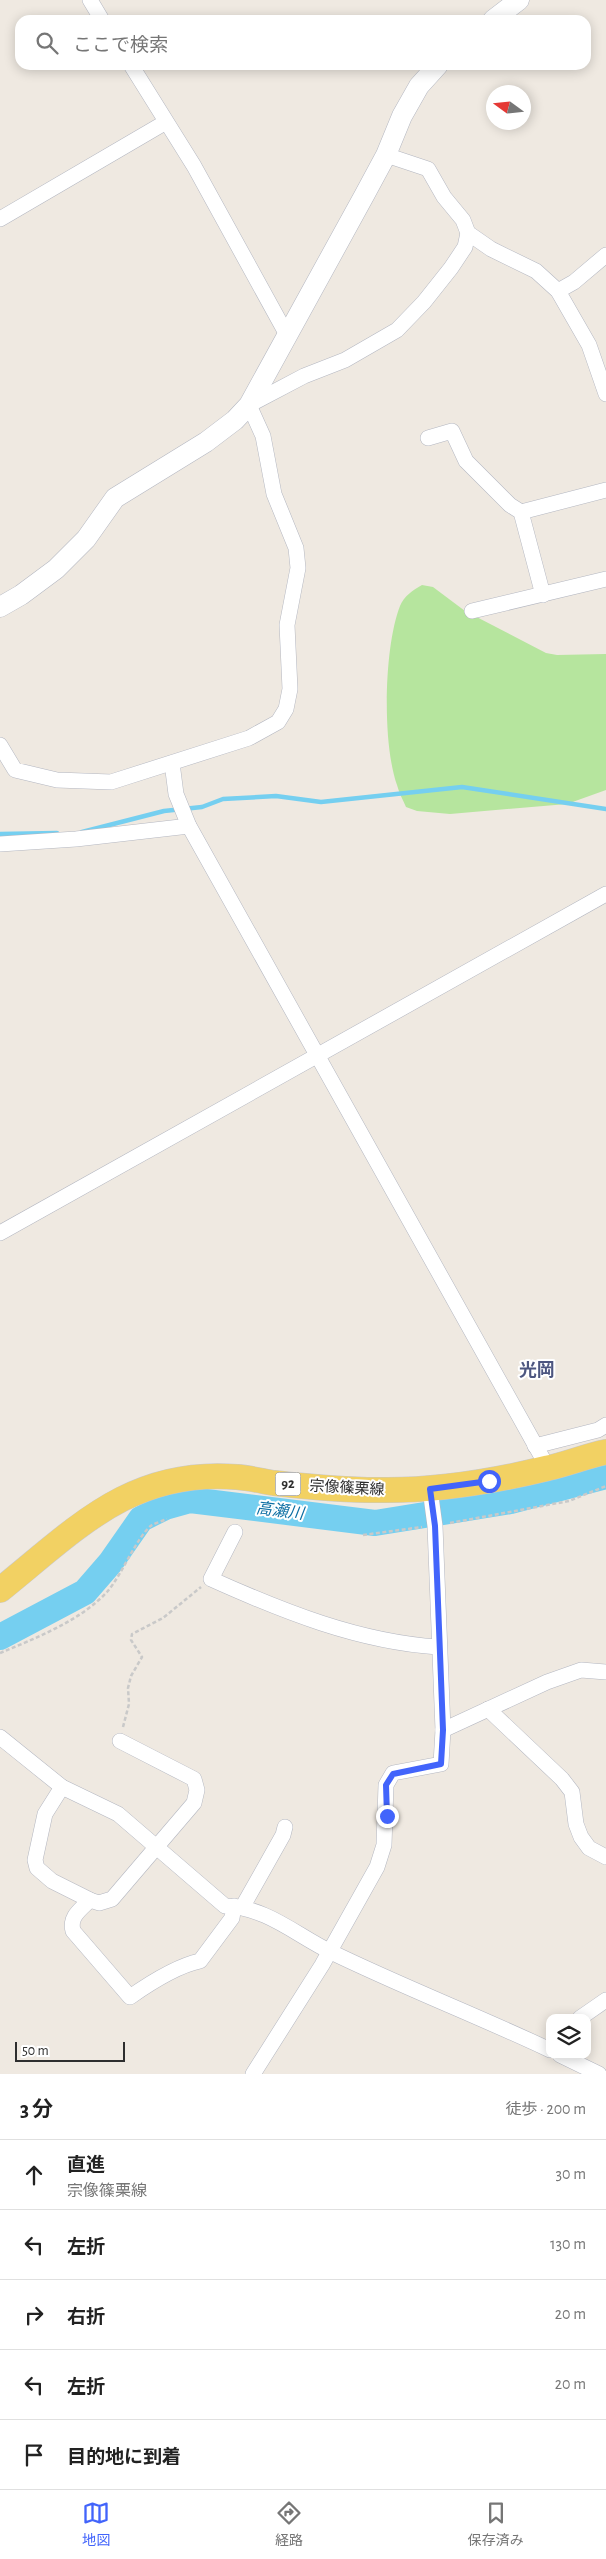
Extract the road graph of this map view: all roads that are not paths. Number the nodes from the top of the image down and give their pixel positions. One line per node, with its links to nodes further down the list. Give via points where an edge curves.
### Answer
1 (90, 0): 3 (street)
2 (519, 0): 4 (street)
3 (99, 15)
4 (500, 15)
5 (134, 70): 7 (street)
6 (433, 70): 8 (street, via 419,86 402,116)
7 (166, 122): 9 (street); 13 (street, via 194,166)
8 (386, 155): 10 (street, via 428,169 444,197 463,220); 13 (street)
9 (0, 219)
10 (468, 233): 12 (street, via 491,249 536,270); 15 (street, via 465,247 451,268 397,330 345,360 304,376)
11 (606, 256): 12 (street, via 574,282)
12 (558, 290): 14 (street, via 588,344)
13 (287, 335): 15 (street)
14 (606, 394)
15 (249, 405): 21 (street, via 206,442 115,498 86,539 56,569 21,596); 24 (street, via 263,436 274,494 296,548 298,568 287,625 290,689 286,709 278,722 249,738)
16 (428, 438): 18 (street, via 452,430 466,461)
17 (606, 490): 18 (street)
18 (521, 512): 20 (street)
19 (606, 579): 20 (street)
20 (543, 594): 22 (street)
21 (0, 607)
22 (472, 611)
23 (0, 745): 24 (street, via 15,770 57,780 111,782)
24 (172, 763): 25 (street, via 176,794)
25 (189, 826): 26 (street); 28 (street)
26 (0, 844)
27 (606, 894): 28 (street)
28 (318, 1055): 29 (street); 31 (street)
29 (0, 1233)
30 (606, 1425): 31 (street, via 598,1430)
31 (535, 1446): 33 (street)
32 (606, 1452): 33 (main road, 宗像篠栗線 / 92)
33 (548, 1468): 34 (main road, 宗像篠栗線 / 92)
34 (430, 1489): 36 (main road, 宗像篠栗線 / 92, via 344,1489 238,1477 183,1478 143,1488 116,1500 85,1520); 37 (street, via 435,1526)
35 (234, 1532): 37 (street, via 211,1579 313,1620 404,1645)
36 (0, 1590)
37 (438, 1647): 40 (street)
38 (606, 1672): 39 (street, via 581,1670)
39 (488, 1710): 40 (street); 46 (street, via 562,1778 572,1792 581,1837 589,1848)
40 (443, 1730): 49 (street, via 441,1764 393,1774 386,1785 384,1845 377,1868)
41 (0, 1736): 43 (street)
42 (120, 1740): 45 (street, via 194,1779 197,1790 194,1803)
43 (62, 1787): 45 (street, via 118,1814); 47 (street, via 45,1814 35,1860 37,1868 52,1881)
44 (285, 1827): 48 (street)
45 (156, 1846): 47 (street, via 118,1895 99,1903); 48 (street, via 225,1906)
46 (606, 1858)
47 (90, 1900): 48 (street, via 74,1917 73,1931 130,1998 146,1986 200,1961)
48 (238, 1906): 49 (street, via 278,1921)
49 (330, 1952): 52 (street); 54 (street)
50 (606, 2000): 51 (street)
51 (586, 2014)
52 (546, 2045)
53 (568, 2059): 55 (street)
54 (253, 2074)
55 (599, 2074)

